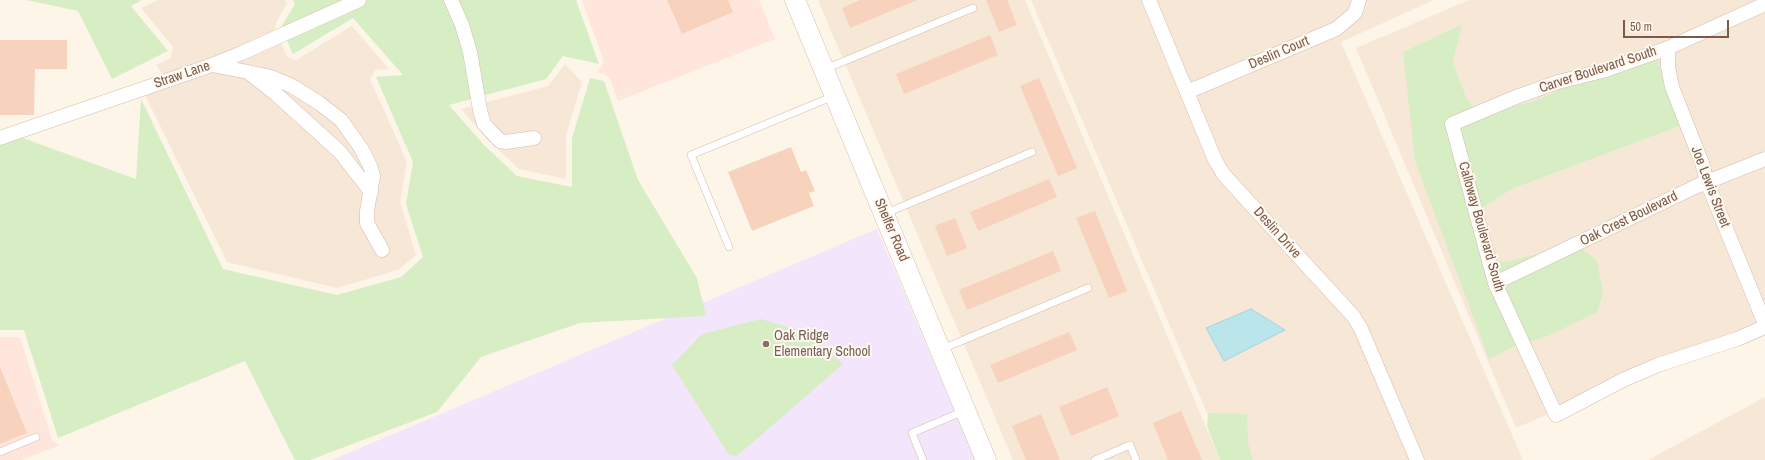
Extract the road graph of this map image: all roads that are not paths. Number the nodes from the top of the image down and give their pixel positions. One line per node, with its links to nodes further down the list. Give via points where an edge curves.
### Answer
1 (359, 0): 9 (street, Straw Lane)
2 (451, 0): 16 (street, via 462,24 470,52 484,124 500,141)
3 (795, 0): 10 (street, Shelfer Road)
4 (1149, 0): 12 (street, Deslin Drive)
5 (1359, 0): 12 (street, Deslin Court, via 1355,13 1336,29)
6 (1765, 4): 8 (street, Carver Boulevard South)
7 (973, 8): 10 (lane)
8 (1668, 48): 14 (street, Carver Boulevard South, via 1606,70 1558,82); 19 (street, Joe Lewis Street, via 1672,87)
9 (212, 65): 11 (street); 15 (street, Straw Lane)
10 (824, 70): 13 (street, Shelfer Road)
11 (248, 72): 20 (street, via 340,152); 20 (street, via 271,77 292,86 341,120 361,148 371,168)
12 (1187, 92): 36 (street, Deslin Drive, via 1215,160 1224,175 1354,317)
13 (835, 96): 21 (street, Shelfer Road); 22 (lane, via 691,155)
14 (1452, 124): 24 (street, Calloway Boulevard South)
15 (0, 138)
16 (534, 138)
17 (1032, 152): 21 (lane)
18 (1765, 159): 19 (street, Oak Crest Boulevard)
19 (1707, 182): 24 (street, Oak Crest Boulevard); 26 (street, Joe Lewis Street)
20 (371, 192): 23 (street, via 367,223)
21 (884, 214): 28 (street, Shelfer Road)
22 (729, 247)
23 (382, 250)
24 (1495, 283): 27 (street, Calloway Boulevard South, via 1556,415 1658,365)
25 (1088, 288): 28 (lane)
26 (1765, 324)
27 (1765, 327)
28 (940, 350): 29 (street, Shelfer Road)
29 (966, 410): 32 (lane, via 912,433); 33 (street, Shelfer Road)
30 (36, 437): 31 (lane)
31 (0, 452)
32 (923, 460)
33 (986, 460)
34 (1095, 460): 35 (lane, via 1130,445)
35 (1136, 460)
36 (1416, 460)

